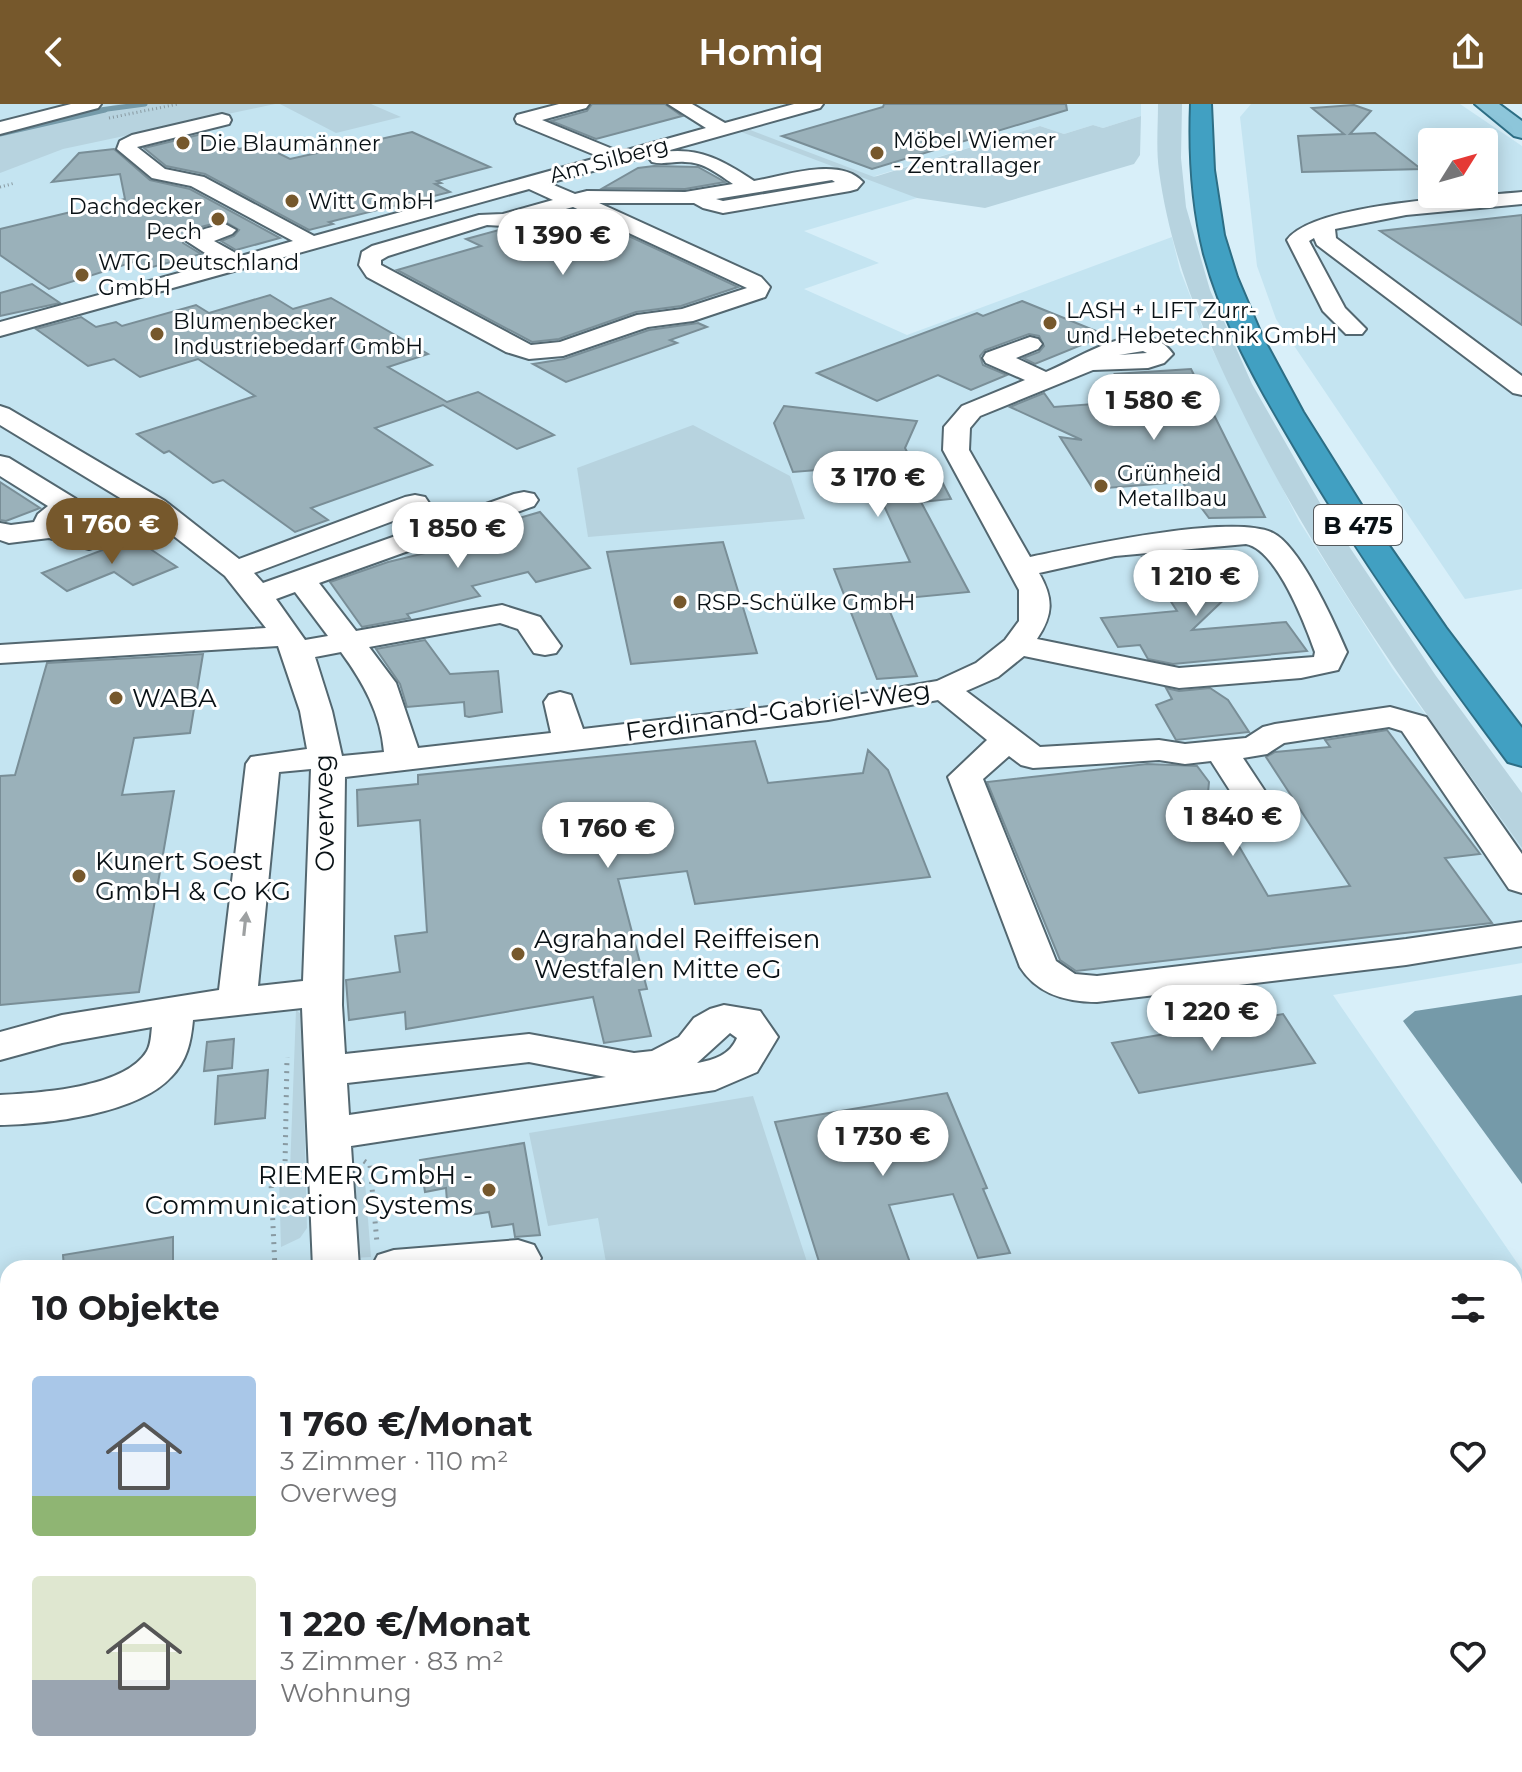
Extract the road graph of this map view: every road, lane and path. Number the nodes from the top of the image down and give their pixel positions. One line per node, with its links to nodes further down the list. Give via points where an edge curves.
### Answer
1 (92, 104): 9 (street)
2 (580, 104): 13 (street, via 524,119)
3 (677, 104): 10 (street)
4 (814, 104): 10 (street, Am Silberg)
5 (1201, 104): 12 (highway, B 475)
6 (1220, 104): 12 (highway)
7 (1485, 104): 11 (main road)
8 (222, 120): 25 (street, via 158,134 127,149 159,174 197,181)
9 (0, 128)
10 (722, 129): 13 (street, Am Silberg)
11 (1522, 131)
12 (1200, 132): 54 (highway, B 475, via 1207,206 1224,278 1274,386 1421,622)
13 (619, 158): 14 (street, Am Silberg)
14 (536, 180): 19 (street); 21 (street, Am Silberg)
15 (15, 183): 16 (path)
16 (0, 187)
17 (750, 187): 18 (street); 18 (street, via 834,174 853,182 723,207); 19 (street, via 691,154 605,173)
18 (698, 196): 19 (street)
19 (579, 197): 22 (street, via 504,220); 22 (street, via 753,282 757,292 685,316 645,320 563,349 529,352 370,265 370,257 380,251)
20 (1522, 198): 23 (street)
21 (454, 203): 22 (street); 25 (street, Am Silberg)
22 (486, 219)
23 (1324, 224): 28 (street, via 1298,240 1335,311); 32 (street, via 1325,240)
24 (225, 230): 26 (street, via 196,240)
25 (312, 243): 26 (street, Am Silberg)
26 (238, 263): 27 (street, Am Silberg)
27 (0, 329)
28 (1354, 329)
29 (1030, 344): 31 (street, via 995,358)
30 (1089, 363): 31 (street, Ferdinand-Gabriel-Weg)
31 (1045, 380): 40 (street, Ferdinand-Gabriel-Weg, via 971,411 957,427 956,450)
32 (1522, 388)
33 (0, 414): 37 (street, Overweg)
34 (0, 464): 38 (street, via 66,505 48,520)
35 (524, 500): 42 (street)
36 (415, 503): 41 (street)
37 (165, 515): 38 (street, via 89,540); 41 (street, Overweg)
38 (50, 529): 39 (street)
39 (0, 531)
40 (1021, 568): 46 (street, Ferdinand-Gabriel-Weg, via 1034,590 1034,621); 46 (street, via 1115,547 1246,535 1264,539 1279,553 1316,614 1331,652 1327,663 1301,669 1179,678)
41 (235, 570): 43 (street, Overweg)
42 (301, 580): 43 (street); 44 (street)
43 (258, 595): 45 (street, Overweg)
44 (346, 642): 45 (street); 47 (street, via 502,614 529,623); 55 (street, via 380,683)
45 (291, 644): 48 (street); 56 (street, Overweg, via 316,711)
46 (1018, 645): 49 (street, Ferdinand-Gabriel-Weg, via 987,670)
47 (545, 646)
48 (0, 654)
49 (945, 689): 51 (street, Ferdinand-Gabriel-Weg, via 828,710); 52 (street)
50 (560, 702): 51 (street)
51 (569, 739): 55 (street, Ferdinand-Gabriel-Weg)
52 (1007, 740): 53 (street, via 1033,758); 59 (street, via 965,777 1039,967 1062,985 1097,989)
53 (1221, 750): 57 (street); 58 (street, via 1255,747 1275,734 1404,719 1414,724)
54 (1522, 754)
55 (402, 760): 56 (street, Ferdinand-Gabriel-Weg)
56 (327, 763): 60 (street, Overweg); 61 (street, Ferdinand-Gabriel-Weg, one-way to 56, via 263,764)
57 (1266, 820)
58 (1522, 881)
59 (1522, 934)
60 (305, 994): 61 (street); 64 (street, Overweg); 68 (path, via 285,1166 271,1183)
61 (237, 1002): 62 (street)
62 (174, 1009): 63 (street); 65 (street, via 167,1053 134,1082 91,1098)
63 (0, 1046)
64 (326, 1071): 66 (street, Overweg); 66 (street, via 529,1048 634,1068 676,1057 724,1019 746,1021 758,1037 751,1055 715,1075)
65 (0, 1110)
66 (329, 1133): 69 (street, Overweg)
67 (518, 1258): 70 (street)
68 (275, 1260)
69 (336, 1260)
70 (493, 1260)

